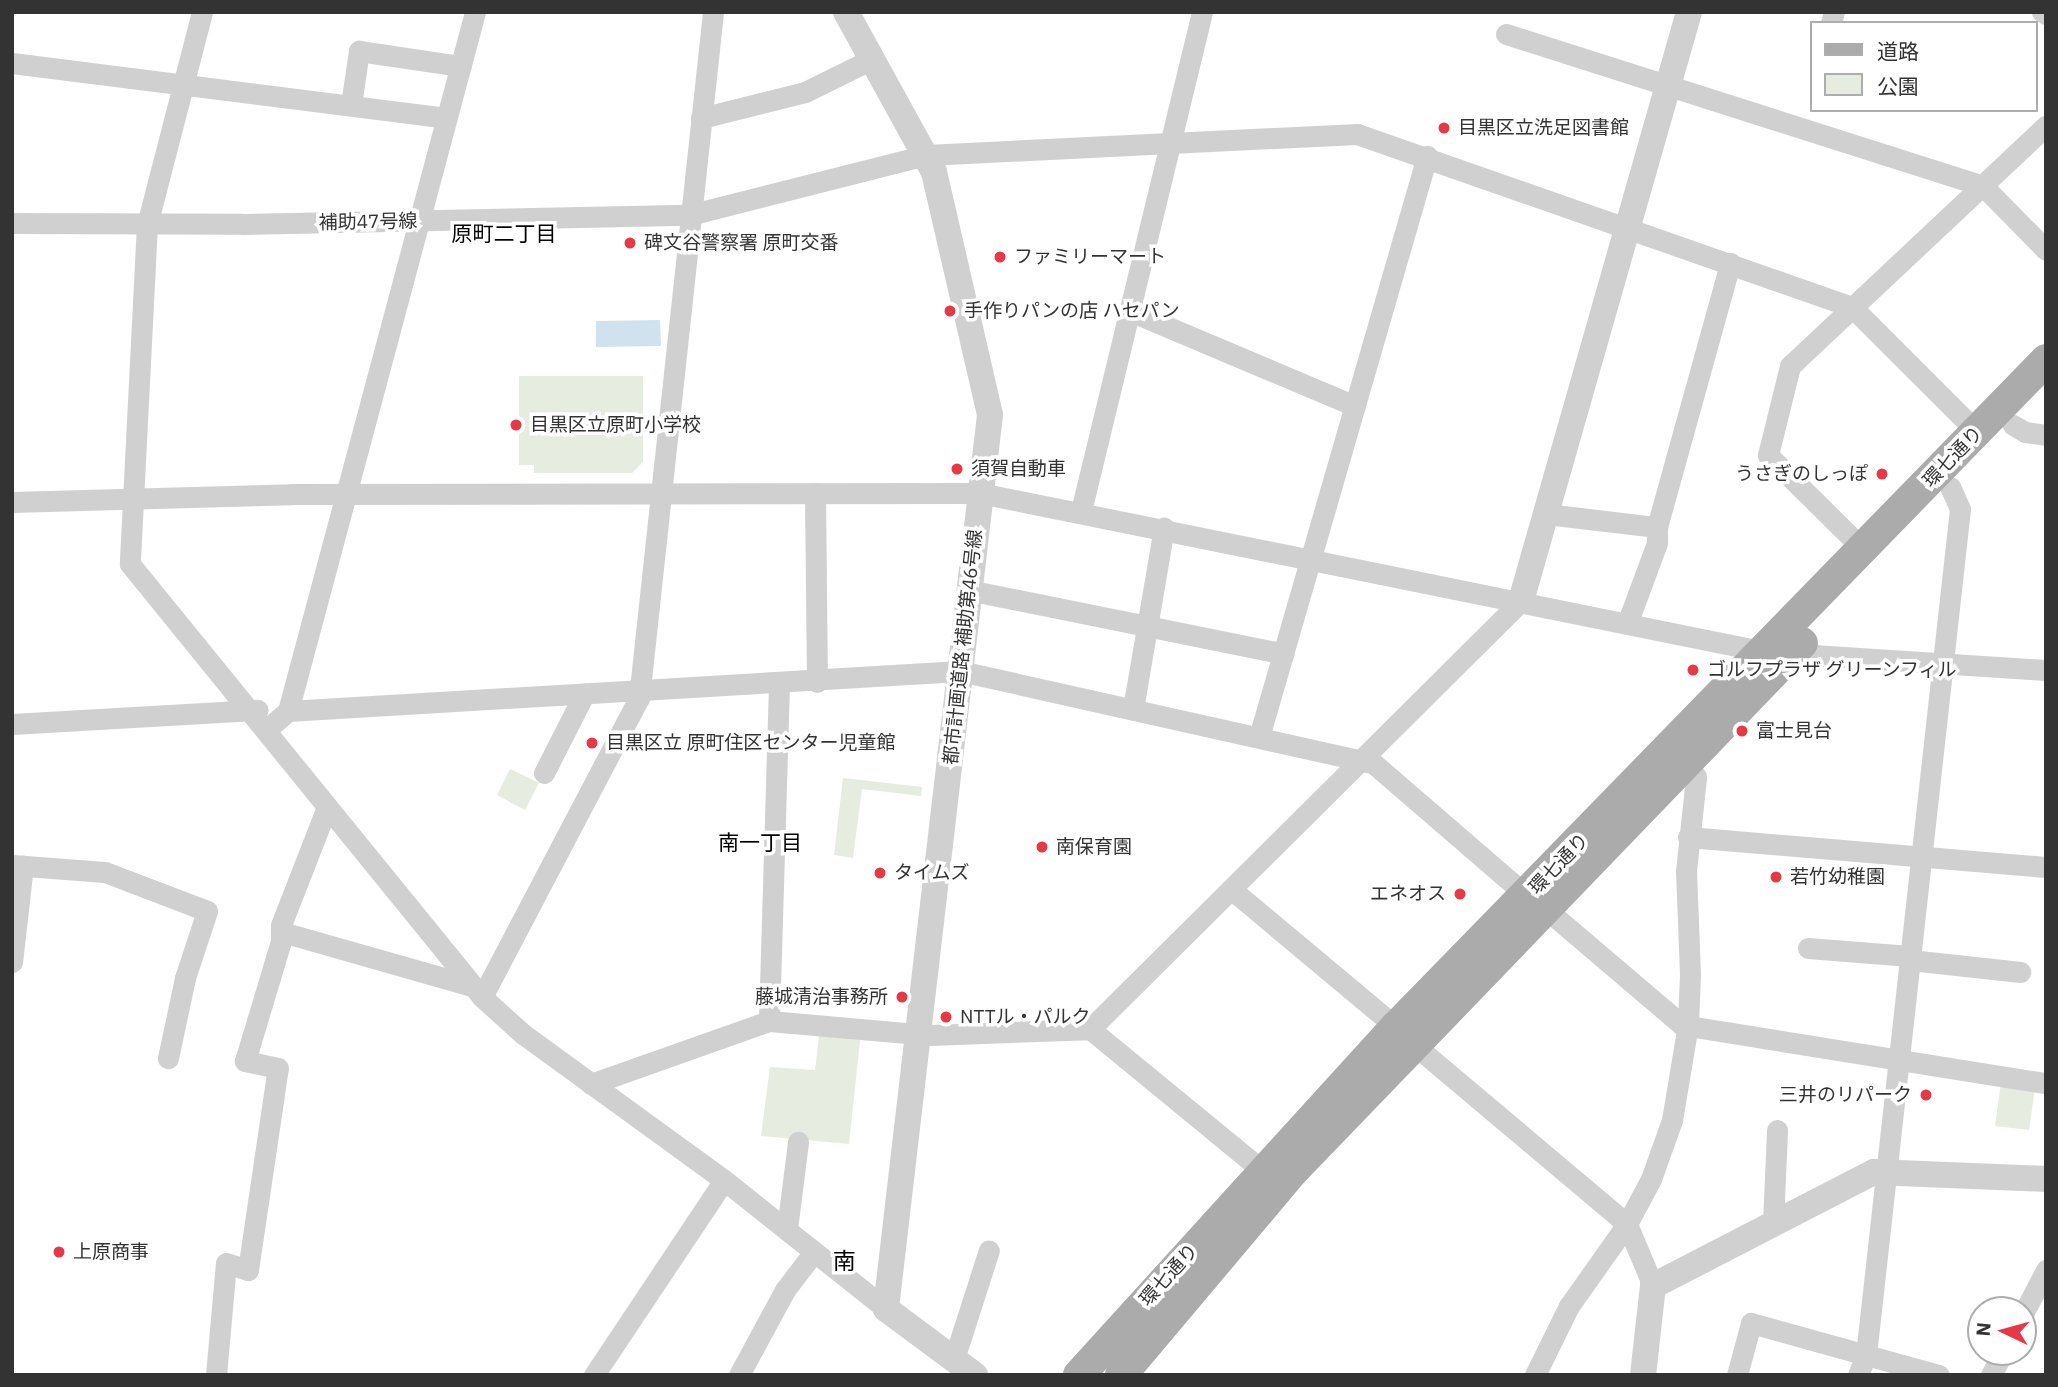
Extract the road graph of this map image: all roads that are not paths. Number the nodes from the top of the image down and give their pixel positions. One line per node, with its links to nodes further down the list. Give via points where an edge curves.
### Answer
1 (202, 12): 11 (street)
2 (475, 12): 10 (street)
3 (713, 12): 15 (street)
4 (846, 12): 8 (street, 都市計画道路 補助第46号線)
5 (1202, 12): 17 (street)
6 (1689, 12): 12 (street)
7 (1506, 34): 12 (street)
8 (873, 59): 15 (street, via 805,92); 18 (street, 都市計画道路 補助第46号線)
9 (12, 63): 11 (street)
10 (461, 66): 13 (street, via 359,51); 14 (street)
11 (182, 85): 13 (street); 24 (street)
12 (1668, 87): 20 (street); 25 (street)
13 (351, 105): 14 (street)
14 (445, 118): 22 (street)
15 (701, 118): 21 (street)
16 (2046, 126): 20 (street)
17 (1167, 142): 18 (street, 補助47号線); 19 (street, 補助47号線, via 1357,134); 29 (street)
18 (926, 155): 21 (street, 補助47号線); 38 (street, 都市計画道路 補助第46号線, via 934,172 990,415)
19 (1427, 156): 25 (street, 補助47号線); 32 (street)
20 (1983, 186): 26 (street); 28 (street)
21 (689, 215): 22 (street, 補助47号線); 39 (street)
22 (418, 222): 24 (street, 補助47号線); 40 (street)
23 (12, 223): 24 (street, 補助47号線)
24 (147, 224): 41 (street)
25 (1627, 228): 27 (street, 補助47号線); 44 (street)
26 (2046, 250)
27 (1730, 263): 28 (street, 補助47号線); 46 (street)
28 (1853, 307): 34 (street); 47 (street, via 1790,366 1768,455)
29 (1130, 311): 32 (street); 43 (street)
30 (2046, 360): 34 (main road, 環七通り)
31 (2046, 389): 33 (main road, 環七通り)
32 (1355, 406): 48 (street)
33 (2013, 425): 35 (street); 36 (main road, 環七通り)
34 (1977, 432): 47 (main road, 環七通り)
35 (2046, 435)
36 (1950, 487): 53 (main road, 環七通り); 56 (street, via 1959,509)
37 (815, 493): 38 (street); 39 (street); 59 (street)
38 (980, 493): 43 (street); 49 (street, 都市計画道路 補助第46号線)
39 (661, 494): 40 (street); 61 (street)
40 (346, 495): 41 (street); 63 (street)
41 (131, 496): 42 (street); 65 (street, via 130,564)
42 (12, 502)
43 (1081, 511): 45 (street)
44 (1546, 514): 46 (street); 50 (street)
45 (1164, 527): 48 (street); 52 (street)
46 (1657, 527): 51 (street, via 1657,543)
47 (1864, 550): 54 (main road, 環七通り)
48 (1310, 556): 50 (street); 55 (street)
49 (968, 590): 52 (street); 58 (street, 都市計画道路 補助第46号線)
50 (1521, 601): 51 (street); 69 (street)
51 (1628, 624): 54 (street)
52 (1147, 626): 55 (street); 64 (street)
53 (1802, 643): 56 (street, via 1813,655); 70 (main road, 環七通り)
54 (1766, 652): 78 (main road, 環七通り)
55 (1284, 654): 68 (street)
56 (1942, 666): 57 (street); 74 (street)
57 (2046, 670)
58 (960, 671): 59 (street); 64 (street); 88 (street, 都市計画道路 補助第46号線)
59 (817, 682): 60 (street)
60 (779, 683): 61 (street); 85 (street)
61 (639, 692): 62 (street); 84 (street)
62 (584, 694): 63 (street); 71 (street)
63 (287, 709): 65 (street); 67 (street)
64 (1133, 709): 68 (street)
65 (250, 711): 66 (street); 67 (street)
66 (12, 724)
67 (266, 730): 72 (street)
68 (1259, 737): 69 (street)
69 (1362, 760): 77 (street); 78 (street, via 1373,763)
70 (1688, 765): 73 (street, via 1696,777); 78 (main road, 環七通り)
71 (544, 773)
72 (327, 807): 79 (street); 84 (street)
73 (1688, 836): 74 (street); 86 (street)
74 (1921, 857): 76 (street); 81 (street)
75 (18, 865): 82 (street); 90 (street, via 105,872 206,911 185,978)
76 (2046, 867)
77 (1231, 889): 87 (street); 89 (street)
78 (1537, 903): 86 (street, via 1675,1020); 89 (main road, 環七通り)
79 (282, 932): 84 (street); 112 (street, via 245,1060 278,1069 248,1270 226,1263)
80 (1808, 948): 81 (street)
81 (1910, 958): 83 (street); 91 (street)
82 (12, 962)
83 (2020, 972)
84 (477, 991): 93 (street)
85 (769, 1021): 88 (street); 93 (street)
86 (1688, 1024): 91 (street); 101 (street, via 1672,1120 1651,1179)
87 (1090, 1029): 88 (street); 97 (street)
88 (919, 1033): 108 (street, 都市計画道路 補助第46号線)
89 (1404, 1035): 97 (main road, 環七通り); 101 (street); 111 (main road, 環七通り, via 1291,1173)
90 (168, 1058)
91 (1897, 1060): 92 (street); 96 (street)
92 (2046, 1083)
93 (591, 1084): 99 (street)
94 (1777, 1130): 100 (street)
95 (798, 1142): 102 (street)
96 (1886, 1170): 98 (street); 100 (street); 109 (street)
97 (1263, 1171): 111 (main road, 環七通り)
98 (2046, 1179)
99 (724, 1180): 102 (street); 113 (street)
100 (1773, 1223): 106 (street)
101 (1628, 1224): 106 (street); 117 (street, via 1569,1306)
102 (787, 1229): 104 (street)
103 (989, 1250): 110 (street)
104 (814, 1252): 108 (street); 114 (street, via 785,1290)
105 (2046, 1270): 107 (street)
106 (1653, 1286): 118 (street)
107 (2032, 1296)
108 (886, 1309): 110 (street)
109 (1866, 1354): 119 (street, via 1751,1323); 120 (street); 121 (street)
110 (954, 1359): 115 (street)
111 (1119, 1361): 116 (main road, 環七通り)
112 (216, 1375)
113 (594, 1375)
114 (739, 1375)
115 (975, 1375)
116 (1079, 1375)
117 (1535, 1375)
118 (1643, 1375)
119 (1737, 1375)
120 (1858, 1375)
121 (1939, 1375)

